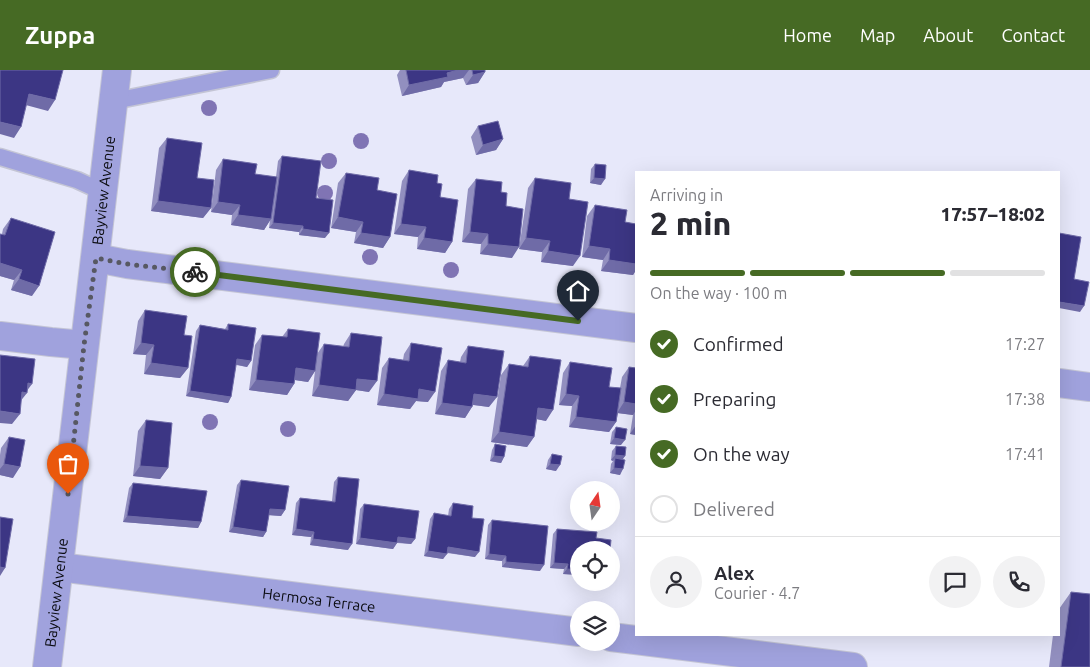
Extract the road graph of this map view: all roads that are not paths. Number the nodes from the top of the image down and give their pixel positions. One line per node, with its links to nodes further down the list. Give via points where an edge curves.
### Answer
1 (117, 70): 3 (street, Bayview Avenue)
2 (271, 70): 3 (lane)
3 (114, 101): 5 (street, Bayview Avenue)
4 (0, 157): 5 (lane, via 78,180)
5 (103, 192): 6 (street, Bayview Avenue)
6 (96, 258): 7 (street); 9 (street, Bayview Avenue)
7 (635, 328)
8 (0, 336): 9 (street)
9 (84, 345): 12 (street, Bayview Avenue)
10 (1060, 383): 11 (street)
11 (1090, 388)
12 (59, 567): 13 (street, Hermosa Terrace); 15 (street, Bayview Avenue)
13 (570, 631)
14 (620, 638): 16 (street)
15 (47, 667)
16 (853, 667)

